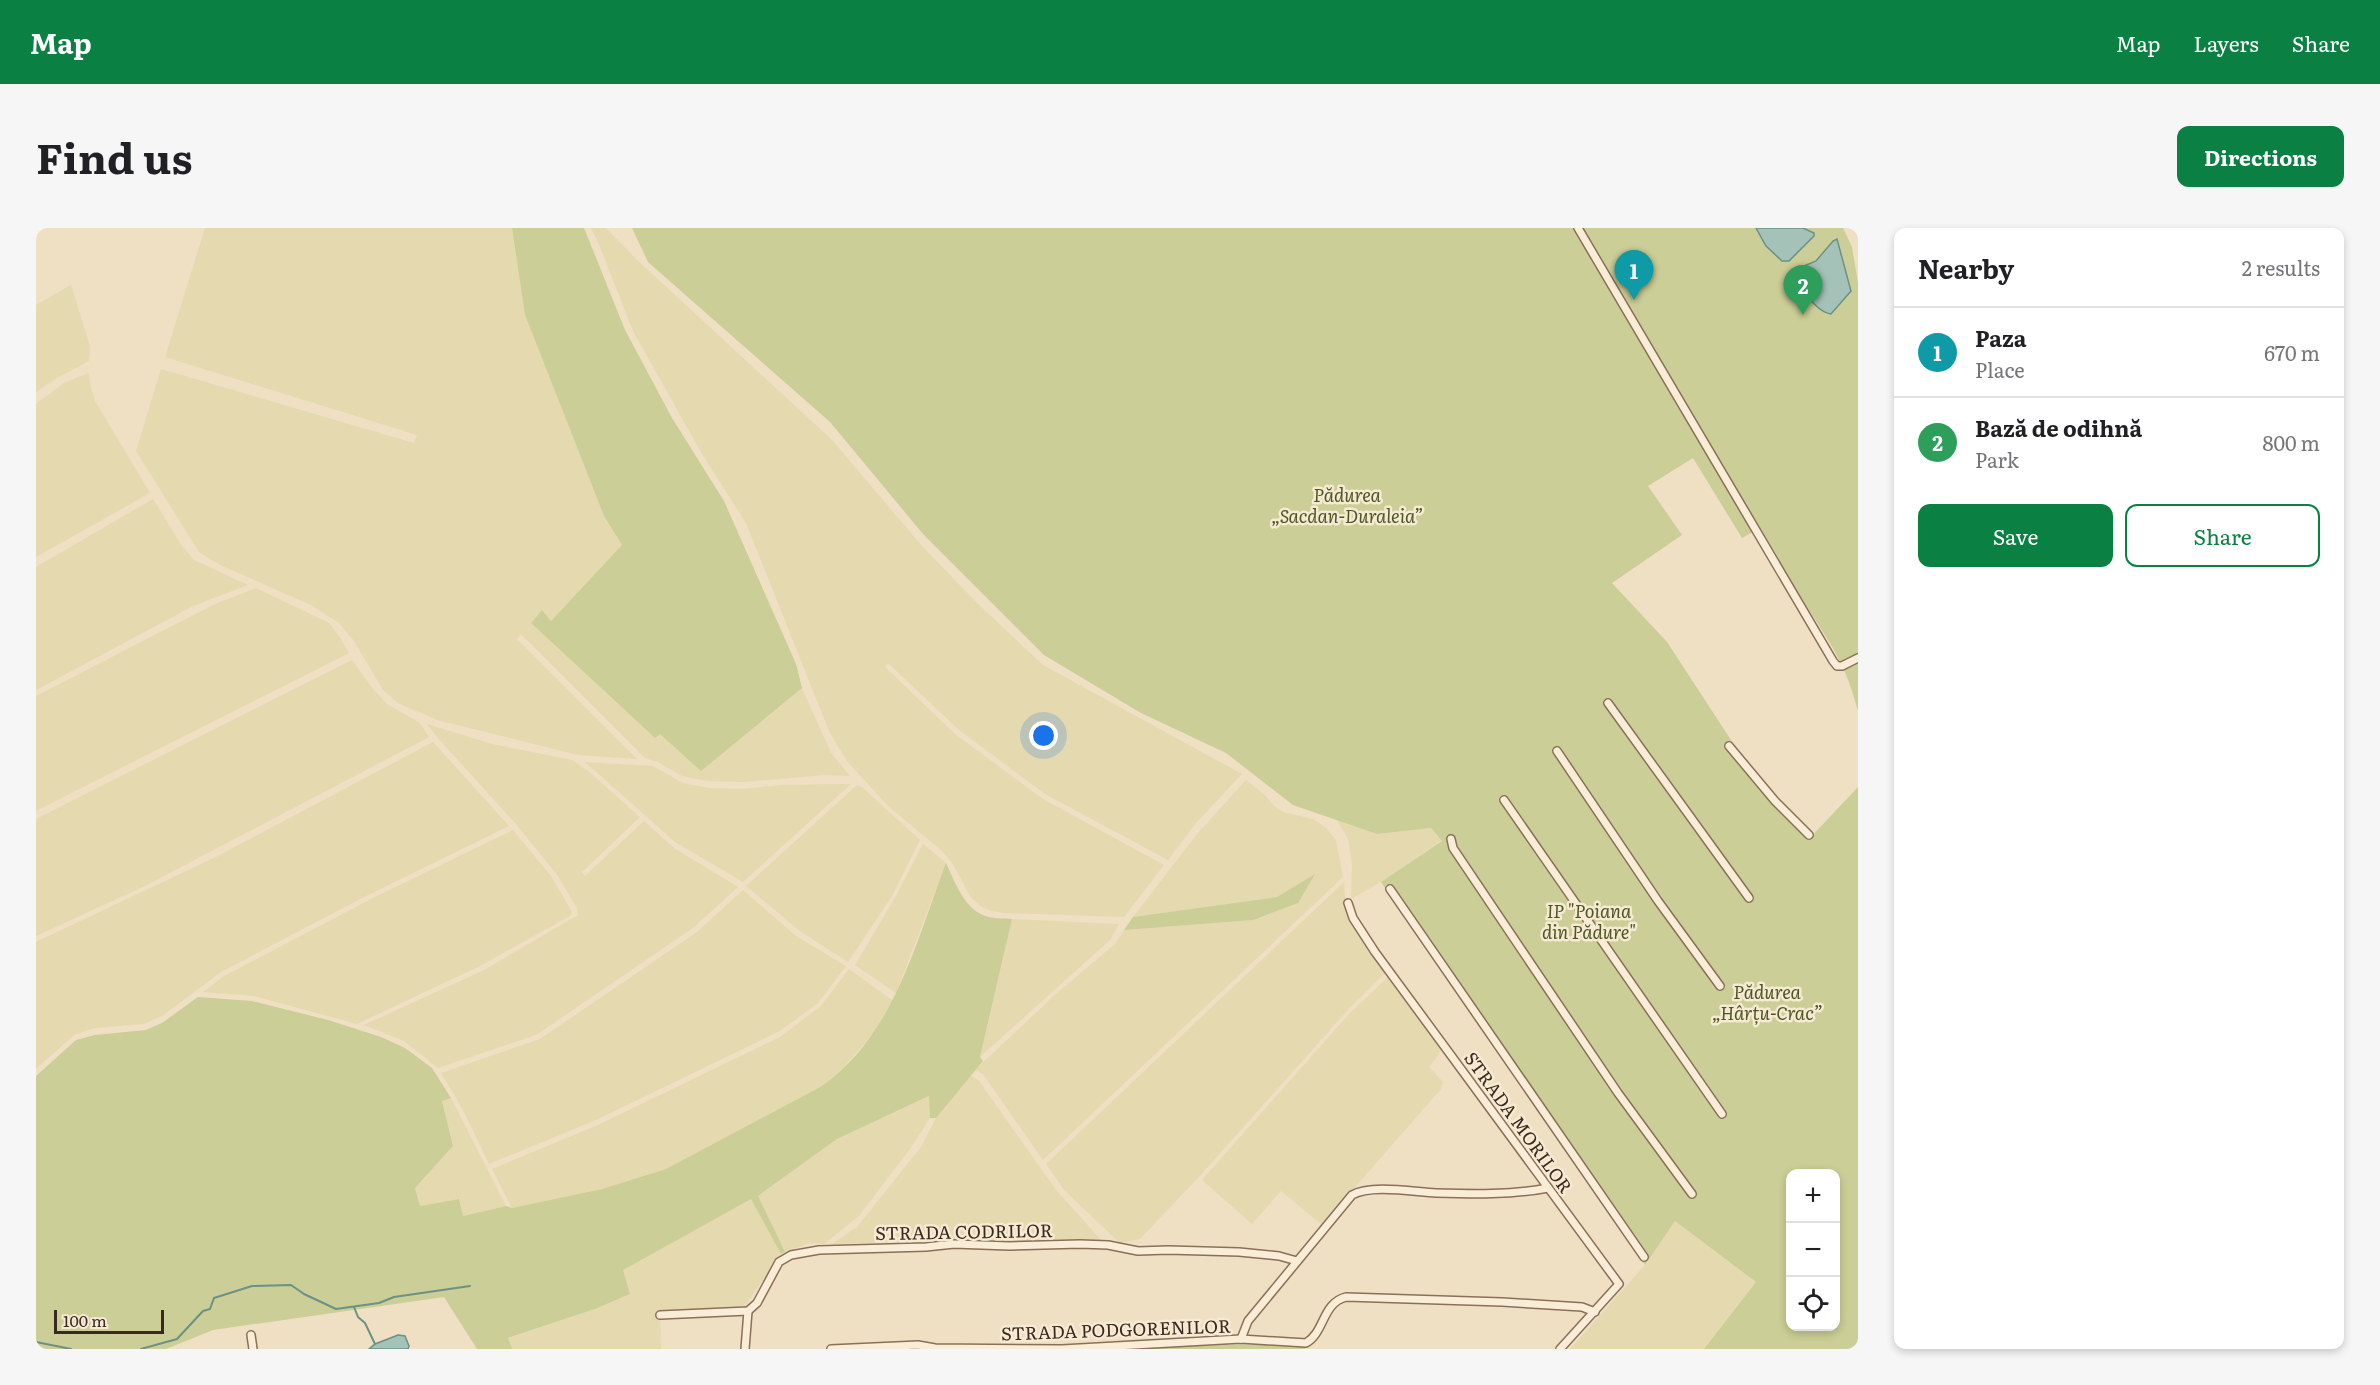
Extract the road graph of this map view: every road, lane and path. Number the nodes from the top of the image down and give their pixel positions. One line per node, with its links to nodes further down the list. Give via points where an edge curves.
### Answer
1 (1578, 228): 2 (street, via 1833,661 1842,666)
2 (1858, 658)
3 (1608, 703): 10 (street)
4 (1729, 746): 7 (street)
5 (1557, 751): 12 (street)
6 (1504, 800): 13 (street)
7 (1809, 835)
8 (1451, 839): 15 (street, via 1503,925)
9 (1390, 889): 16 (street)
10 (1749, 898)
11 (1348, 903): 14 (street, STRADA MORILOR, via 1375,952)
12 (1720, 986)
13 (1722, 1114)
14 (1548, 1188): 17 (street, via 1508,1192 1358,1192); 19 (street, STRADA MORILOR, via 1619,1284)
15 (1692, 1194)
16 (1644, 1257)
17 (1297, 1260): 18 (street, STRADA CODRILOR, via 1239,1252 1138,1251 1080,1244 819,1250 791,1255 779,1262 757,1303); 22 (street, via 1248,1321)
18 (748, 1311): 20 (street); 26 (street)
19 (1595, 1312): 23 (street, via 1502,1302 1346,1297 1332,1304); 29 (street, STRADA MORILOR)
20 (660, 1315)
21 (252, 1335): 25 (street)
22 (1241, 1339): 23 (street, STRADA PODGORENILOR); 24 (street, STRADA PODGORENILOR, via 1062,1349)
23 (1310, 1341): 28 (street)
24 (931, 1348): 27 (street, STRADA PODGORENILOR, via 918,1345)
25 (253, 1349)
26 (745, 1349)
27 (831, 1349)
28 (1311, 1349)
29 (1560, 1349)

